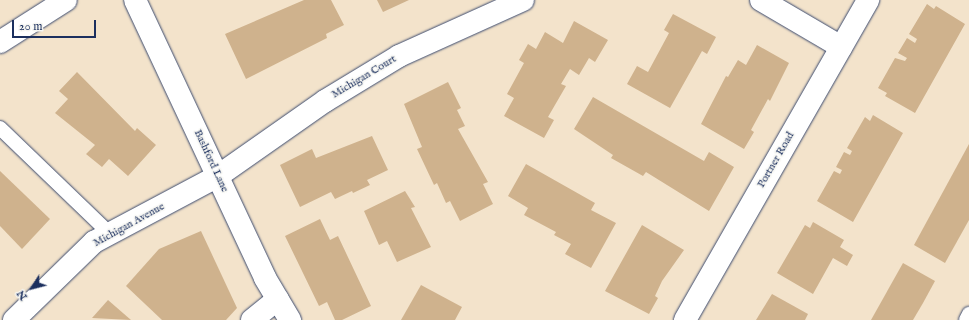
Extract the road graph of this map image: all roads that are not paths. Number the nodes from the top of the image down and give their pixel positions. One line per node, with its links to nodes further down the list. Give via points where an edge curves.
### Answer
1 (66, 0): 6 (street)
2 (135, 0): 9 (street, Bashford Lane)
3 (523, 0): 9 (street, Michigan Court, via 399,56 325,101)
4 (761, 0): 7 (street)
5 (868, 0): 7 (street, Portner Road)
6 (0, 42)
7 (841, 47): 17 (street, Portner Road)
8 (0, 128): 10 (lane)
9 (218, 176): 10 (street, Michigan Avenue); 11 (street, Bashford Lane, via 265,278)
10 (111, 235): 14 (street, Michigan Avenue, via 94,242)
11 (278, 299): 15 (street); 16 (street, Bashford Lane)
12 (0, 309): 14 (street)
13 (969, 314): 18 (lane)
14 (13, 320)
15 (252, 320)
16 (290, 320)
17 (685, 320)
18 (966, 320)

